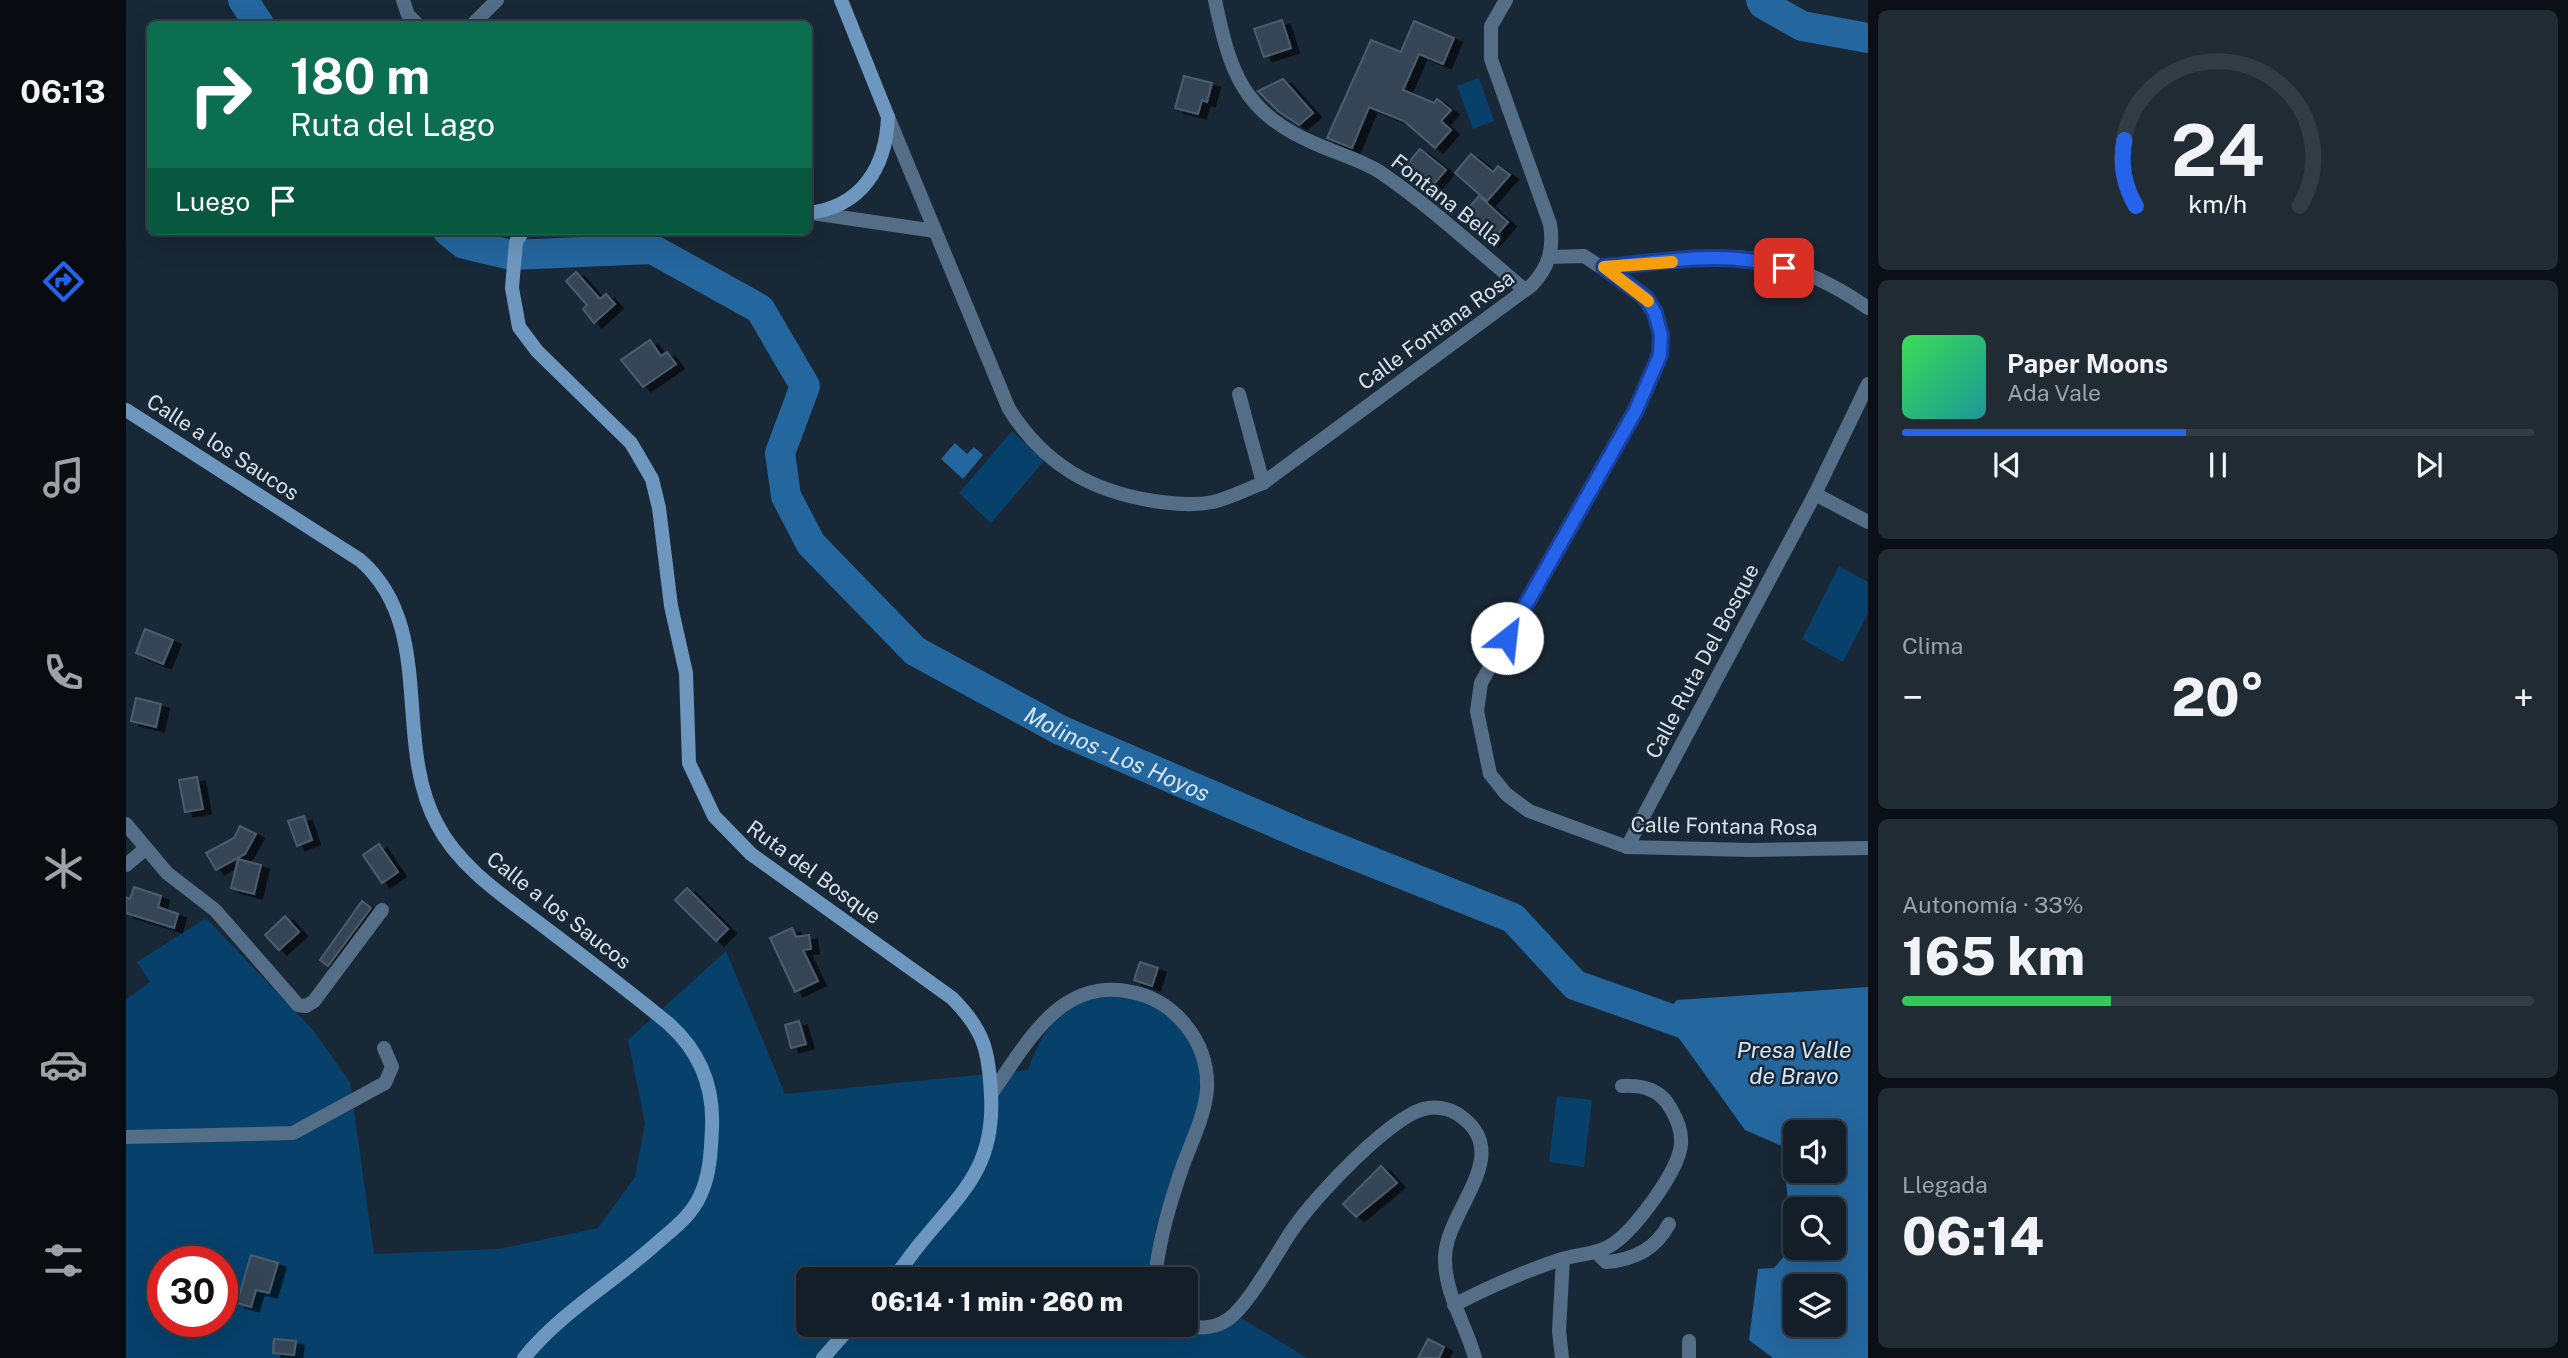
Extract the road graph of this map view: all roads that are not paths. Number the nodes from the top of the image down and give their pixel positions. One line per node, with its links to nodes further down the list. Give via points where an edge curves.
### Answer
1 (403, 0): 6 (street)
2 (497, 0): 7 (street)
3 (841, 0): 8 (street)
4 (1215, 0): 15 (street, Fontana Bella, via 1231,66 1248,97 1268,118 1291,134 1378,171)
5 (1506, 0): 13 (street, via 1491,26 1489,48 1550,224)
6 (414, 21)
7 (475, 21)
8 (888, 117): 9 (street, via 882,157 864,188 844,203); 11 (street, Calle Fontana Rosa)
9 (812, 212)
10 (812, 213): 11 (street)
11 (936, 231): 20 (street, Calle Fontana Rosa, via 1009,409 1035,444 1058,464 1113,493 1183,505 1214,502)
12 (519, 236): 32 (street, Ruta del Bosque, via 512,288 519,327 537,351 631,443 652,479 671,606 687,673 690,763 704,799 724,830 751,855 939,987 964,1010 983,1040 992,1074)
13 (1550, 257): 14 (street, Calle Fontana Rosa, via 1584,256); 15 (street, Calle Fontana Rosa, via 1540,277)
14 (1604, 267): 16 (street, via 1758,259 1836,286); 25 (street, Calle Fontana Rosa, via 1651,305 1661,335 1660,355 1636,410 1481,683 1477,711 1490,774 1506,794 1530,811)
15 (1525, 290): 20 (street, Calle Fontana Rosa)
16 (1868, 308)
17 (1868, 384): 21 (street, Calle Ruta Del Bosque)
18 (1239, 394): 20 (street)
19 (126, 410): 43 (street, Calle a los Saucos, via 360,560 379,579 394,602 403,629 422,780 443,835 492,887 682,1035 703,1068 711,1099 711,1155 692,1210 637,1262 539,1339)
20 (1263, 483)
21 (1815, 494): 22 (street); 25 (street, Calle Ruta Del Bosque)
22 (1868, 522)
23 (126, 824): 27 (street)
24 (1868, 835): 26 (street)
25 (1627, 847): 26 (street, Calle Fontana Rosa)
26 (1864, 849)
27 (144, 850): 28 (street); 29 (street, via 187,891 215,910 298,1005 314,1001)
28 (126, 865)
29 (382, 910)
30 (384, 1048): 33 (street, via 392,1067 385,1083 293,1133)
31 (1622, 1086): 35 (street, via 1640,1085 1656,1091 1677,1120 1682,1143 1677,1160 1648,1206 1614,1243)
32 (991, 1094): 37 (street, Ruta del Bosque, via 989,1142 976,1174); 38 (street, via 1042,1022 1079,996 1108,990 1138,993 1165,1006 1186,1024 1202,1055 1207,1090 1160,1234)
33 (126, 1136)
34 (1669, 1224): 35 (street, via 1653,1247 1634,1256 1606,1262)
35 (1595, 1252): 36 (street)
36 (1563, 1259): 39 (street); 46 (street)
37 (902, 1267)
38 (1156, 1267)
39 (1454, 1305): 40 (street, via 1444,1261 1447,1233 1479,1173 1482,1152 1469,1123 1451,1111 1430,1107 1409,1115 1327,1185 1235,1314 1209,1327); 45 (street)
40 (1198, 1326)
41 (841, 1337): 44 (street)
42 (1689, 1341): 47 (street)
43 (524, 1358)
44 (823, 1358)
45 (1475, 1358)
46 (1562, 1358)
47 (1689, 1358)

